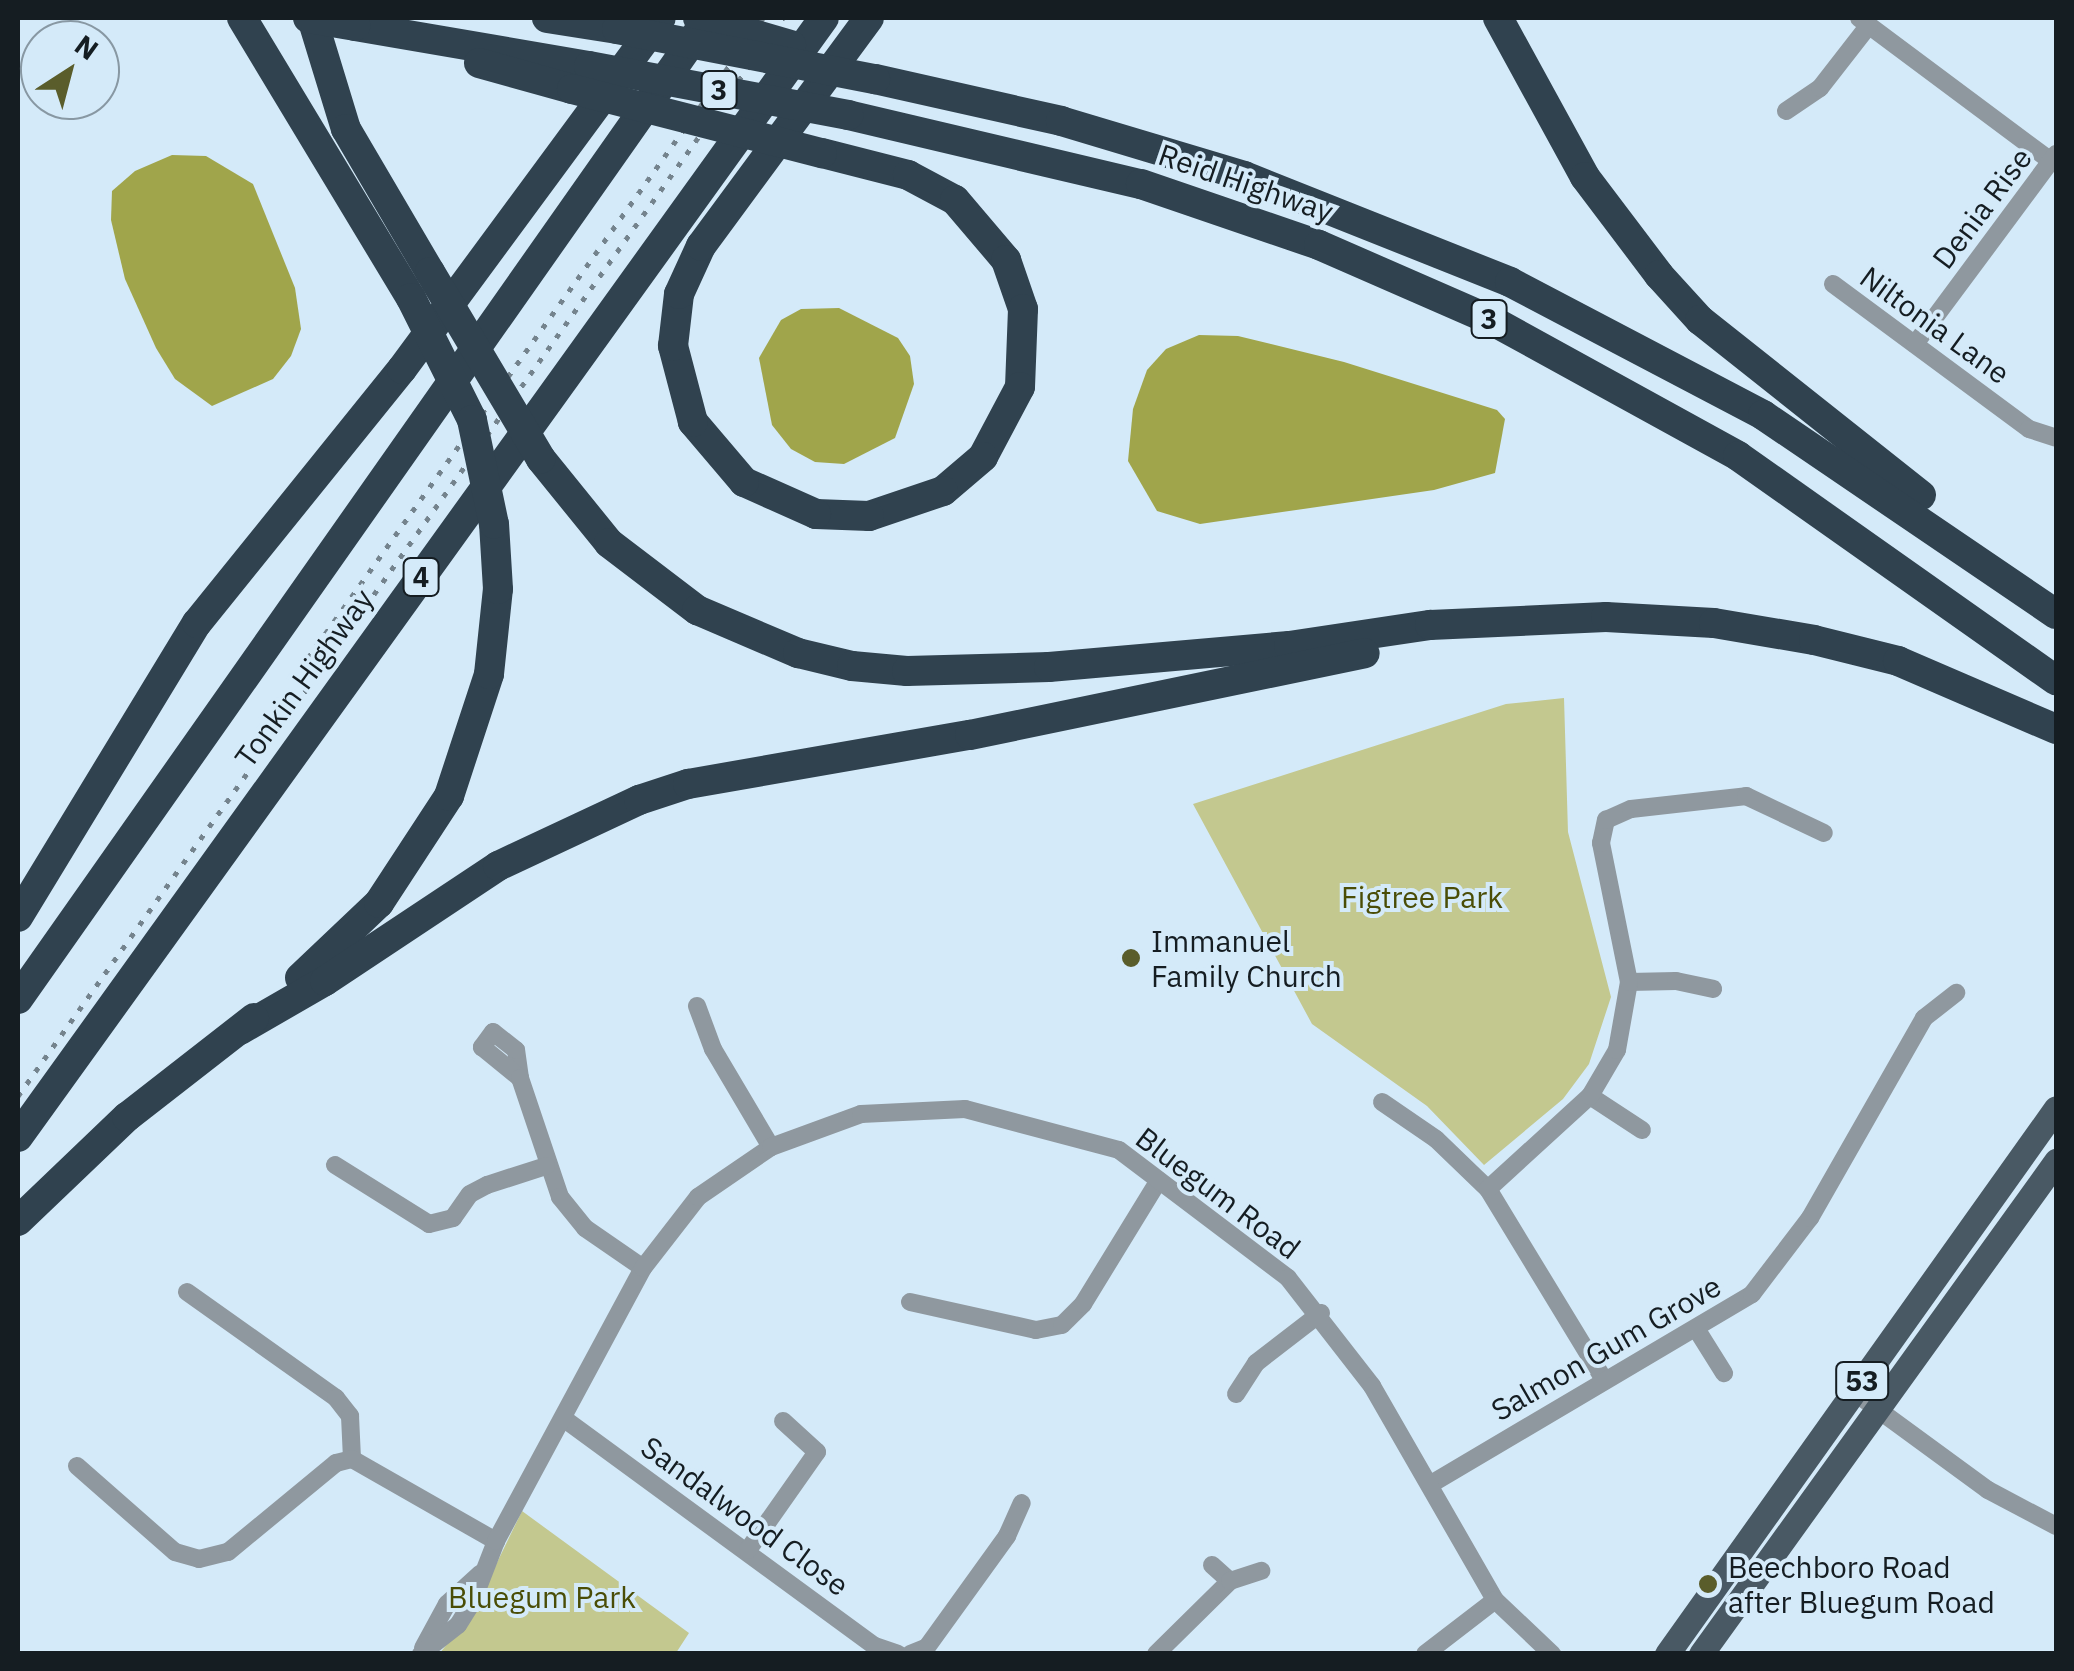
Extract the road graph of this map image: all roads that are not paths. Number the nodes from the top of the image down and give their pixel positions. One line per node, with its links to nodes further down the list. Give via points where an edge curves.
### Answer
1 (242, 18): 30 (highway, bridge, via 411,298 472,420 494,524 498,589 489,674 449,796 379,903)
2 (310, 18): 12 (highway, bridge); 20 (highway, bridge, via 346,129 542,460 608,542 696,610 780,647 907,672 1048,667 1290,646 1430,624)
3 (547, 18): 11 (highway, 3, bridge)
4 (661, 18): 24 (highway, via 402,369 197,623)
5 (698, 18): 11 (highway, bridge)
6 (708, 18): 28 (highway, Tonkin Highway)
7 (824, 18): 36 (highway, Tonkin Highway / 4)
8 (869, 18): 12 (highway, bridge, via 700,246 679,294 673,346 693,422 744,482 790,506 868,516 943,490 991,446 1020,388 1023,309 1006,260 955,200 908,175 822,153)
9 (1498, 18): 18 (highway, via 1585,178 1700,320)
10 (1864, 21): 13 (street, via 1820,88); 14 (street)
11 (877, 75): 19 (highway, Reid Highway / 3, via 1244,176 1510,282 1763,415)
12 (581, 77): 21 (highway, Reid Highway / 3, bridge, via 848,115 1141,184 1319,245 1492,320 1738,456)
13 (1786, 111)
14 (2054, 157): 16 (street, Denia Rise)
15 (1833, 284): 16 (street, Niltonia Lane)
16 (1915, 344): 17 (street, Niltonia Lane, via 2029,428)
17 (2056, 438)
18 (2056, 604)
19 (2056, 614)
20 (1520, 622): 22 (highway, via 1606,617 1714,623 1814,640 1898,662); 30 (highway, via 970,735 688,784 638,800 498,866 325,982)
21 (2056, 680)
22 (2056, 730)
23 (1824, 833): 25 (street, via 1746,796 1631,810 1606,820 1601,842)
24 (18, 917)
25 (1629, 982): 26 (street); 32 (street, via 1616,1050)
26 (1713, 989)
27 (1956, 993): 48 (street, Salmon Gum Grove, via 1924,1018 1780,1261 1752,1294)
28 (18, 999)
29 (697, 1006): 37 (street, via 713,1049)
30 (240, 1030): 43 (highway, via 127,1117)
31 (520, 1078): 40 (street)
32 (1590, 1096): 35 (street); 42 (street)
33 (1382, 1102): 42 (street, via 1436,1139)
34 (2056, 1108): 51 (main road, 53)
35 (1642, 1130)
36 (18, 1138)
37 (771, 1147): 41 (street, Bluegum Road, via 861,1114 965,1109 1119,1150); 44 (street, Bluegum Road, via 698,1197)
38 (2056, 1161): 53 (main road, 53)
39 (335, 1165): 40 (street, via 428,1224 453,1218 486,1185)
40 (546, 1166): 44 (street, via 585,1228)
41 (1158, 1180): 46 (street, via 1083,1304 1062,1325 1036,1330); 47 (street, Bluegum Road, via 1288,1278)
42 (1488, 1189): 50 (street)
43 (18, 1221)
44 (643, 1268): 54 (street, Bluegum Road)
45 (186, 1292): 56 (street, via 336,1398 350,1416)
46 (910, 1302)
47 (1320, 1314): 52 (street, via 1256,1362); 58 (street, Bluegum Road)
48 (1697, 1330): 49 (street); 50 (street, Salmon Gum Grove)
49 (1724, 1373)
50 (1604, 1380): 58 (street, Salmon Gum Grove)
51 (1854, 1392): 53 (street); 73 (main road, 53)
52 (1236, 1394)
53 (1877, 1409): 60 (street, via 1988,1490); 74 (main road, 53)
54 (563, 1418): 61 (street, Bluegum Road); 62 (street, Sandalwood Close)
55 (783, 1422): 62 (street, via 817,1452)
56 (352, 1459): 57 (street, via 336,1463 228,1552 200,1559 175,1552); 61 (street)
57 (77, 1466)
58 (1432, 1484): 66 (street, Bluegum Road)
59 (1022, 1503): 69 (street, via 1008,1536 927,1647)
60 (2056, 1526)
61 (496, 1541): 67 (street, Bluegum Road, via 458,1625)
62 (748, 1550): 68 (street, Sandalwood Close, via 875,1646)
63 (1212, 1566): 65 (street)
64 (1261, 1570): 65 (street)
65 (1230, 1581): 70 (street)
66 (1494, 1600): 71 (street); 72 (street, Bluegum Road)
67 (421, 1654)
68 (898, 1654)
69 (910, 1654)
70 (1156, 1654)
71 (1425, 1654)
72 (1552, 1654)
73 (1667, 1654)
74 (1702, 1654)

